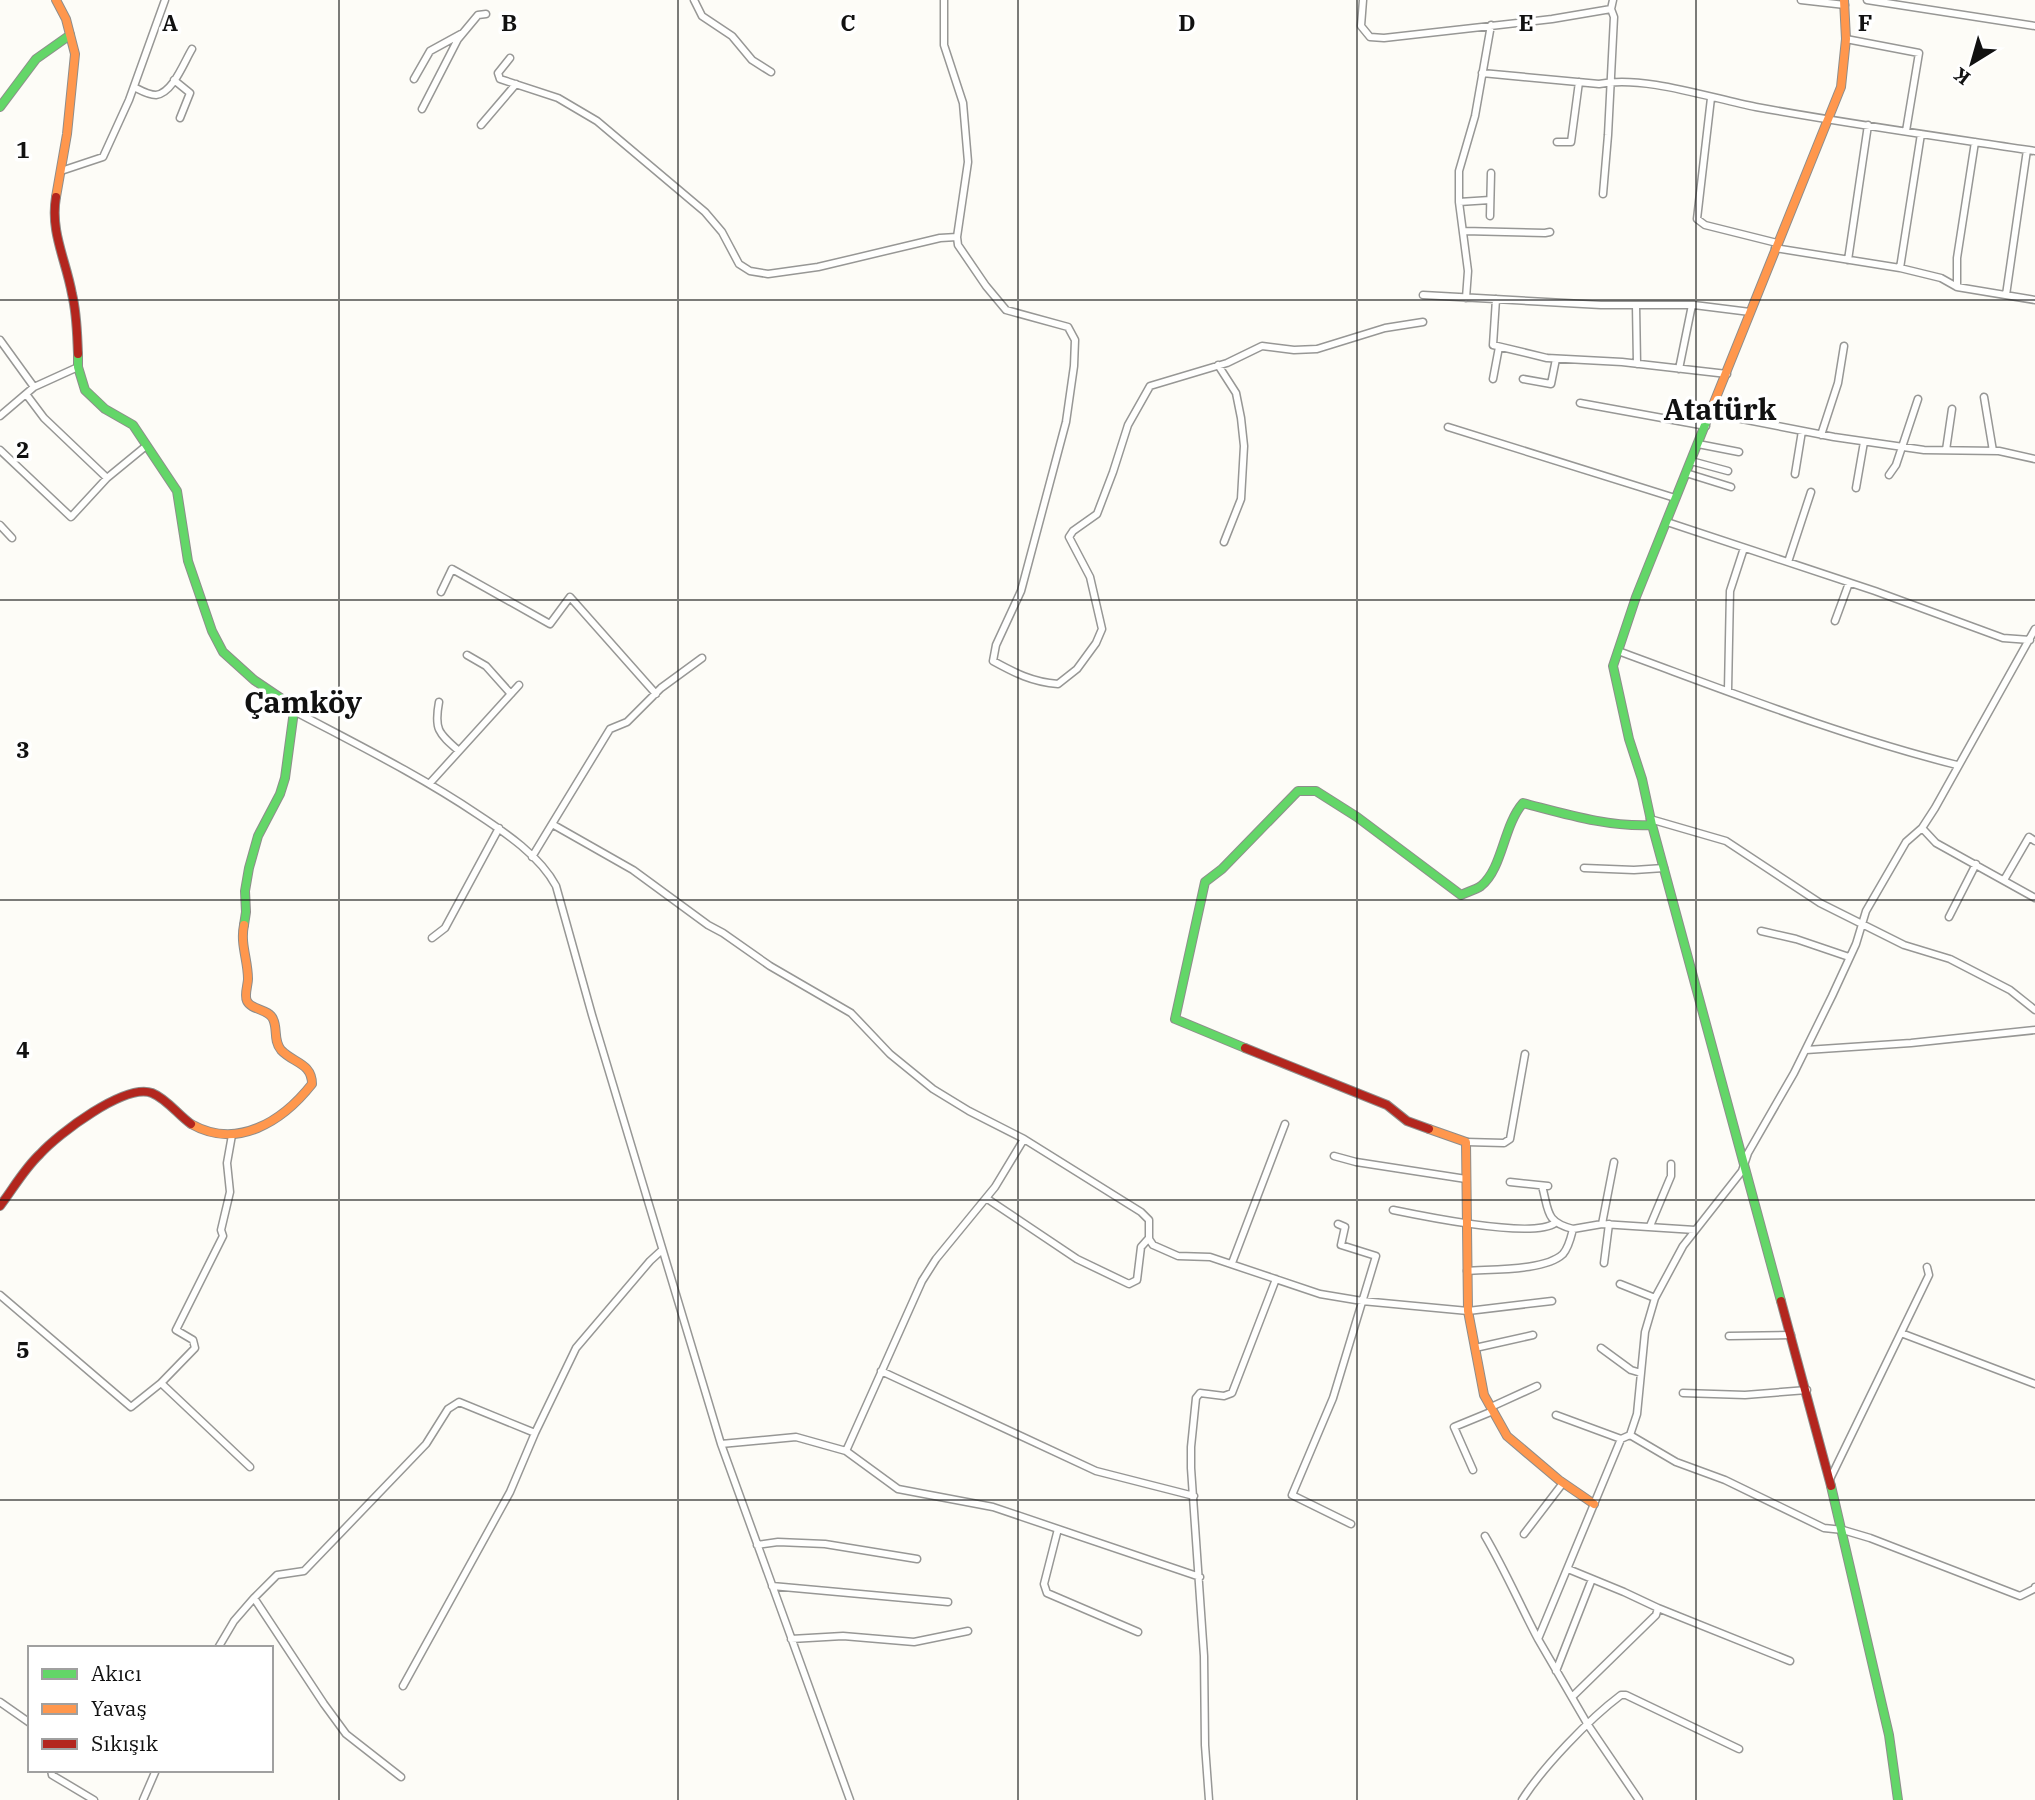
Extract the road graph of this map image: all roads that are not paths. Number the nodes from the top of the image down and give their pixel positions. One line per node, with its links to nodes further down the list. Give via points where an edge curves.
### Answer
1 (166, 0): 26 (street)
2 (694, 0): 19 (street, via 702,16)
3 (944, 0): 48 (street, via 944,45 963,103 968,162)
4 (1363, 0): 12 (street, via 1361,26 1370,37)
5 (1612, 0): 10 (street)
6 (1801, 0): 9 (street)
7 (1867, 0): 13 (street)
8 (58, 1): 15 (street)
9 (1845, 2): 16 (street)
10 (1611, 9): 12 (street); 24 (street)
11 (486, 14): 14 (street, via 478,15)
12 (1491, 25): 20 (street)
13 (2035, 26)
14 (462, 33): 21 (street, via 430,51); 29 (street)
15 (71, 35): 28 (street, via 36,59); 40 (street, via 74,73)
16 (1846, 39): 31 (street, via 1841,87); 34 (street, via 1919,52)
17 (192, 49): 22 (street)
18 (510, 58): 25 (street, via 498,76)
19 (771, 72)
20 (1482, 73): 23 (street); 44 (street, via 1459,171)
21 (414, 79)
22 (174, 80): 26 (street, via 157,94); 30 (street, via 190,93)
23 (1578, 82): 24 (street); 36 (street, via 1571,142)
24 (1611, 82): 27 (street); 42 (street)
25 (516, 84): 32 (street); 48 (street, via 558,97 597,121 705,212 741,266 750,271 768,274 809,268)
26 (134, 87): 40 (street, via 103,157)
27 (1711, 98): 31 (street); 49 (street, via 1697,219)
28 (0, 107)
29 (422, 109)
30 (180, 118)
31 (1829, 119): 33 (street); 49 (street)
32 (481, 125)
33 (1868, 125): 34 (street); 50 (street)
34 (1906, 131): 35 (street)
35 (1921, 134): 37 (street); 51 (street)
36 (1557, 142)
37 (1975, 142): 38 (street); 52 (street)
38 (2027, 150): 39 (street); 54 (street)
39 (2035, 151)
40 (61, 171): 68 (street, via 55,225 77,320)
41 (1491, 173): 43 (street)
42 (1603, 194)
43 (1490, 200): 44 (street); 45 (street)
44 (1459, 202): 46 (street)
45 (1490, 216)
46 (1464, 231): 47 (street); 55 (street)
47 (1550, 232)
48 (957, 237): 67 (street, via 969,262 1006,310 1068,327 1075,340 1066,422 1021,591 993,661 1021,677 1058,684 1077,669 1096,643 1102,629 1090,577 1069,537 1097,514 1128,425 1150,386)
49 (1776, 245): 50 (street); 60 (street)
50 (1848, 260): 51 (street)
51 (1900, 268): 52 (street)
52 (1957, 287): 54 (street)
53 (1423, 295): 55 (street)
54 (2006, 295): 57 (street)
55 (1466, 298): 56 (street)
56 (1496, 299): 58 (street); 63 (street, via 1493,345)
57 (2035, 300)
58 (1636, 305): 59 (street); 66 (street)
59 (1692, 305): 60 (street); 69 (street)
60 (1750, 312): 70 (street)
61 (1423, 322): 67 (street, via 1384,328 1317,349 1262,346)
62 (0, 340): 73 (street)
63 (1499, 346): 65 (street); 71 (street)
64 (1844, 346): 84 (street)
65 (1556, 359): 66 (street); 72 (street, via 1551,384)
66 (1637, 364): 69 (street)
67 (1218, 365): 107 (street, via 1236,393 1244,446 1241,499)
68 (78, 367): 73 (street); 87 (street, via 85,390 133,425)
69 (1679, 369): 70 (street)
70 (1727, 374): 79 (street)
71 (1493, 379)
72 (1523, 379)
73 (34, 387): 74 (street)
74 (26, 394): 80 (street); 99 (street, via 44,418)
75 (1984, 397): 91 (street)
76 (1918, 399): 88 (street)
77 (1580, 403): 81 (street)
78 (1952, 409): 90 (street)
79 (1711, 413): 81 (street); 83 (street)
80 (0, 416)
81 (1706, 426): 86 (street)
82 (1447, 427): 103 (street)
83 (1802, 431): 84 (street); 97 (street)
84 (1821, 435): 85 (street)
85 (1864, 442): 88 (street); 101 (street)
86 (1698, 444): 92 (street); 94 (street)
87 (146, 446): 99 (street); 123 (street, via 177,491 188,561 223,652)
88 (1902, 447): 90 (street); 98 (street)
89 (0, 450): 99 (street, via 71,517)
90 (1946, 450): 91 (street)
91 (1993, 451): 93 (street)
92 (1739, 452)
93 (2035, 459)
94 (1691, 461): 95 (street); 96 (street)
95 (1728, 471)
96 (1686, 473): 100 (street); 103 (street)
97 (1795, 474)
98 (1889, 475)
99 (107, 478)
100 (1731, 487)
101 (1856, 488)
102 (1811, 492): 109 (street)
103 (1675, 498): 104 (street)
104 (1667, 522): 108 (street); 115 (street)
105 (0, 526): 106 (street)
106 (12, 538)
107 (1224, 542)
108 (1744, 548): 109 (street); 119 (street, via 1730,591)
109 (1788, 562): 110 (street)
110 (1849, 583): 112 (street); 114 (street, via 2003,638)
111 (441, 592): 121 (street, via 452,569 550,624 570,597)
112 (1835, 621)
113 (2035, 631): 114 (street)
114 (2030, 640): 125 (street)
115 (1618, 651): 119 (street); 127 (street, via 1613,666 1616,684)
116 (467, 655): 120 (street, via 486,666)
117 (702, 658): 121 (street)
118 (519, 685): 120 (street)
119 (1728, 691): 125 (street, via 1891,748)
120 (511, 694): 124 (street)
121 (656, 694): 128 (street, via 627,722 610,729)
122 (439, 702): 124 (street, via 438,731)
123 (294, 711): 126 (street); 148 (street, via 285,778 258,836 249,868 241,938 248,977 246,999 271,1015 280,1049 307,1066 312,1084 287,1111)
124 (459, 751): 126 (street)
125 (1957, 765): 130 (street)
126 (430, 783): 129 (street)
127 (1651, 822): 135 (street); 139 (street, via 1726,841); 150 (street, via 1623,826 1595,822 1523,803 1509,822 1482,885 1461,895 1357,817 1316,791 1298,791 1205,882 1175,1020 1387,1105 1407,1121)
128 (552, 824): 132 (street); 149 (street, via 633,870 770,967 851,1013 890,1054 933,1089)
129 (499, 828): 132 (street); 141 (street, via 445,929)
130 (1922, 828): 133 (street, via 1936,843); 139 (street, via 1906,842)
131 (2035, 841): 136 (street, via 2029,837)
132 (533, 857): 168 (street, via 556,886)
133 (1976, 864): 136 (street); 138 (street)
134 (1584, 868): 135 (street)
135 (1664, 868): 154 (street)
136 (2004, 880): 137 (street)
137 (2035, 898)
138 (1949, 916)
139 (1861, 926): 142 (street); 143 (street, via 1950,959 2010,990)
140 (1760, 931): 142 (street)
141 (432, 939)
142 (1849, 957): 145 (street)
143 (2035, 1010)
144 (2035, 1030): 145 (street)
145 (1806, 1050): 154 (street)
146 (1525, 1054): 150 (street, via 1510,1139 1504,1143)
147 (1285, 1124): 169 (street)
148 (232, 1135): 158 (street, via 197,1128 149,1092 131,1093 56,1139 38,1155); 188 (street, via 230,1192 220,1230 223,1237 176,1329 193,1340 195,1348)
149 (1024, 1139): 157 (street); 167 (street, via 1141,1212 1149,1220)
150 (1466, 1142): 155 (street)
151 (1334, 1156): 155 (street)
152 (1614, 1163): 162 (street)
153 (1671, 1164): 164 (street, via 1671,1176)
154 (1744, 1164): 166 (street); 182 (street)
155 (1466, 1179): 163 (street)
156 (1510, 1182): 160 (street, via 1545,1186)
157 (986, 1198): 167 (street, via 1077,1259 1129,1284 1137,1280 1141,1247); 186 (street, via 922,1281)
158 (0, 1206)
159 (1393, 1210): 163 (street)
160 (1555, 1223): 163 (street, via 1539,1229); 165 (street)
161 (1338, 1224): 177 (street, via 1345,1227 1341,1245 1376,1256)
162 (1605, 1224): 164 (street); 165 (street); 170 (street)
163 (1466, 1225): 172 (street)
164 (1650, 1226): 166 (street)
165 (1573, 1229): 172 (street, via 1568,1247 1550,1263)
166 (1695, 1230): 176 (street)
167 (1149, 1238): 169 (street, via 1153,1245 1178,1256)
168 (662, 1250): 195 (street, via 576,1348); 198 (street)
169 (1232, 1263): 173 (street)
170 (1604, 1263)
171 (1927, 1266): 180 (street, via 1929,1275)
172 (1467, 1271): 179 (street)
173 (1276, 1279): 177 (street, via 1320,1294); 204 (street, via 1232,1393 1197,1396 1191,1447)
174 (1620, 1284): 176 (street)
175 (0, 1295): 188 (street, via 131,1407)
176 (1655, 1298): 187 (street, via 1645,1332)
177 (1362, 1301): 179 (street); 206 (street, via 1333,1398 1292,1495)
178 (1552, 1301): 179 (street)
179 (1468, 1311): 184 (street)
180 (1901, 1333): 189 (street); 202 (street)
181 (1533, 1335): 184 (street)
182 (1791, 1335): 183 (street); 191 (street)
183 (1729, 1336)
184 (1475, 1348): 193 (street, via 1484,1395)
185 (1601, 1348): 187 (street)
186 (881, 1371): 199 (street); 204 (street, via 1096,1471)
187 (1641, 1373): 196 (street)
188 (161, 1383): 200 (street)
189 (2035, 1384)
190 (1537, 1386): 193 (street)
191 (1807, 1390): 192 (street); 202 (street)
192 (1683, 1393)
193 (1492, 1409): 201 (street, via 1454,1427); 203 (street, via 1507,1436)
194 (1556, 1415): 197 (street)
195 (535, 1433): 218 (street, via 459,1402 448,1409 426,1444 304,1571 277,1575); 228 (street, via 510,1492)
196 (1630, 1435): 197 (street); 208 (street, via 1676,1462 1725,1480 1824,1528)
197 (1621, 1439): 205 (street)
198 (721, 1444): 199 (street, via 796,1437); 211 (street)
199 (846, 1451): 207 (street, via 898,1489 993,1507)
200 (250, 1467)
201 (1473, 1469)
202 (1830, 1479): 208 (street)
203 (1563, 1483): 205 (street); 209 (street)
204 (1194, 1496): 214 (street)
205 (1594, 1504): 213 (street)
206 (1350, 1524)
207 (1058, 1529): 214 (street); 222 (street, via 1044,1582 1047,1593)
208 (1843, 1530): 217 (street, via 2020,1596); 243 (street, via 1889,1735)
209 (1524, 1534)
210 (1485, 1536): 224 (street)
211 (757, 1545): 212 (street, via 825,1544); 216 (street)
212 (917, 1559)
213 (1568, 1569): 215 (street); 224 (street)
214 (1200, 1577): 240 (street)
215 (1592, 1579): 220 (street); 227 (street)
216 (772, 1586): 219 (street); 223 (street)
217 (2035, 1587)
218 (254, 1598): 225 (street); 236 (street, via 346,1734)
219 (948, 1602)
220 (1658, 1608): 226 (street); 229 (street)
221 (968, 1631): 223 (street, via 914,1642 843,1636)
222 (1138, 1632)
223 (791, 1639): 239 (street)
224 (1538, 1639): 227 (street)
225 (219, 1646)
226 (1790, 1661)
227 (1556, 1671): 229 (street)
228 (403, 1686)
229 (1572, 1697): 232 (street)
230 (0, 1702): 231 (street)
231 (28, 1722)
232 (1588, 1725): 233 (street, via 1624,1695); 241 (street, via 1532,1783); 242 (street)
233 (1740, 1749)
234 (51, 1772): 237 (street)
235 (155, 1772): 238 (street)
236 (401, 1777)
237 (94, 1800)
238 (144, 1800)
239 (850, 1800)
240 (1209, 1800)
241 (1522, 1800)
242 (1639, 1800)
243 (1898, 1800)

